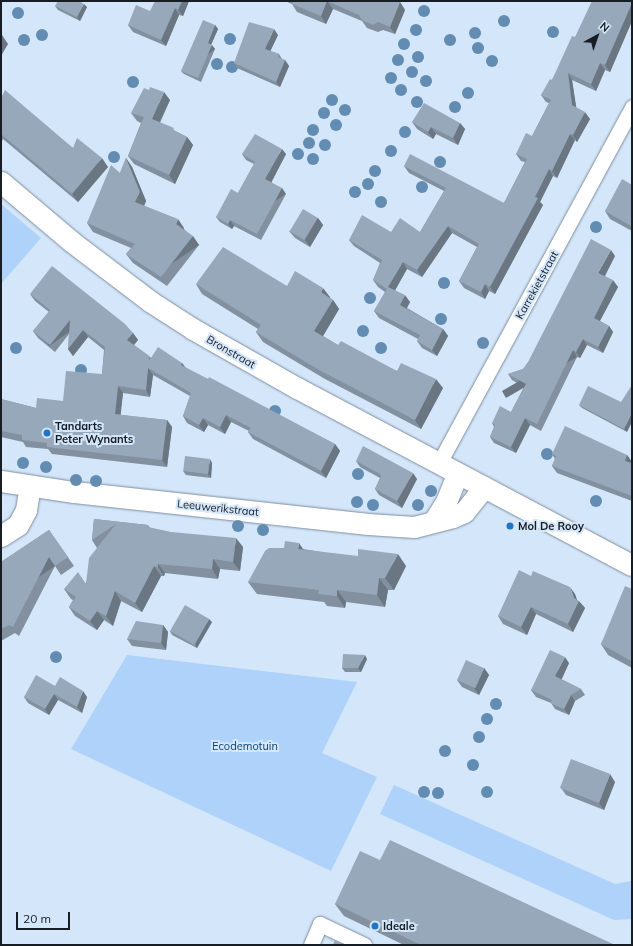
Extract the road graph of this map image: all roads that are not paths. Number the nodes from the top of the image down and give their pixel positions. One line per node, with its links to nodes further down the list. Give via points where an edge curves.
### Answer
1 (632, 106): 3 (street, Karrekietstraat)
2 (1, 182): 3 (street, Bronstraat, via 72,242 151,302 193,329 297,388)
3 (439, 463): 4 (street, Bronstraat)
4 (458, 473): 7 (street, Bronstraat); 8 (street, via 446,502)
5 (1, 481): 6 (street, Leeuwerikstraat)
6 (30, 486): 8 (street, Leeuwerikstraat, via 368,524 414,527); 9 (street, via 26,510 18,524)
7 (484, 487): 8 (street, Leeuwerikstraat, via 464,512); 10 (street, Bronstraat)
8 (434, 521)
9 (1, 536)
10 (632, 565)
11 (311, 945): 12 (street, via 320,924)
12 (364, 945)

